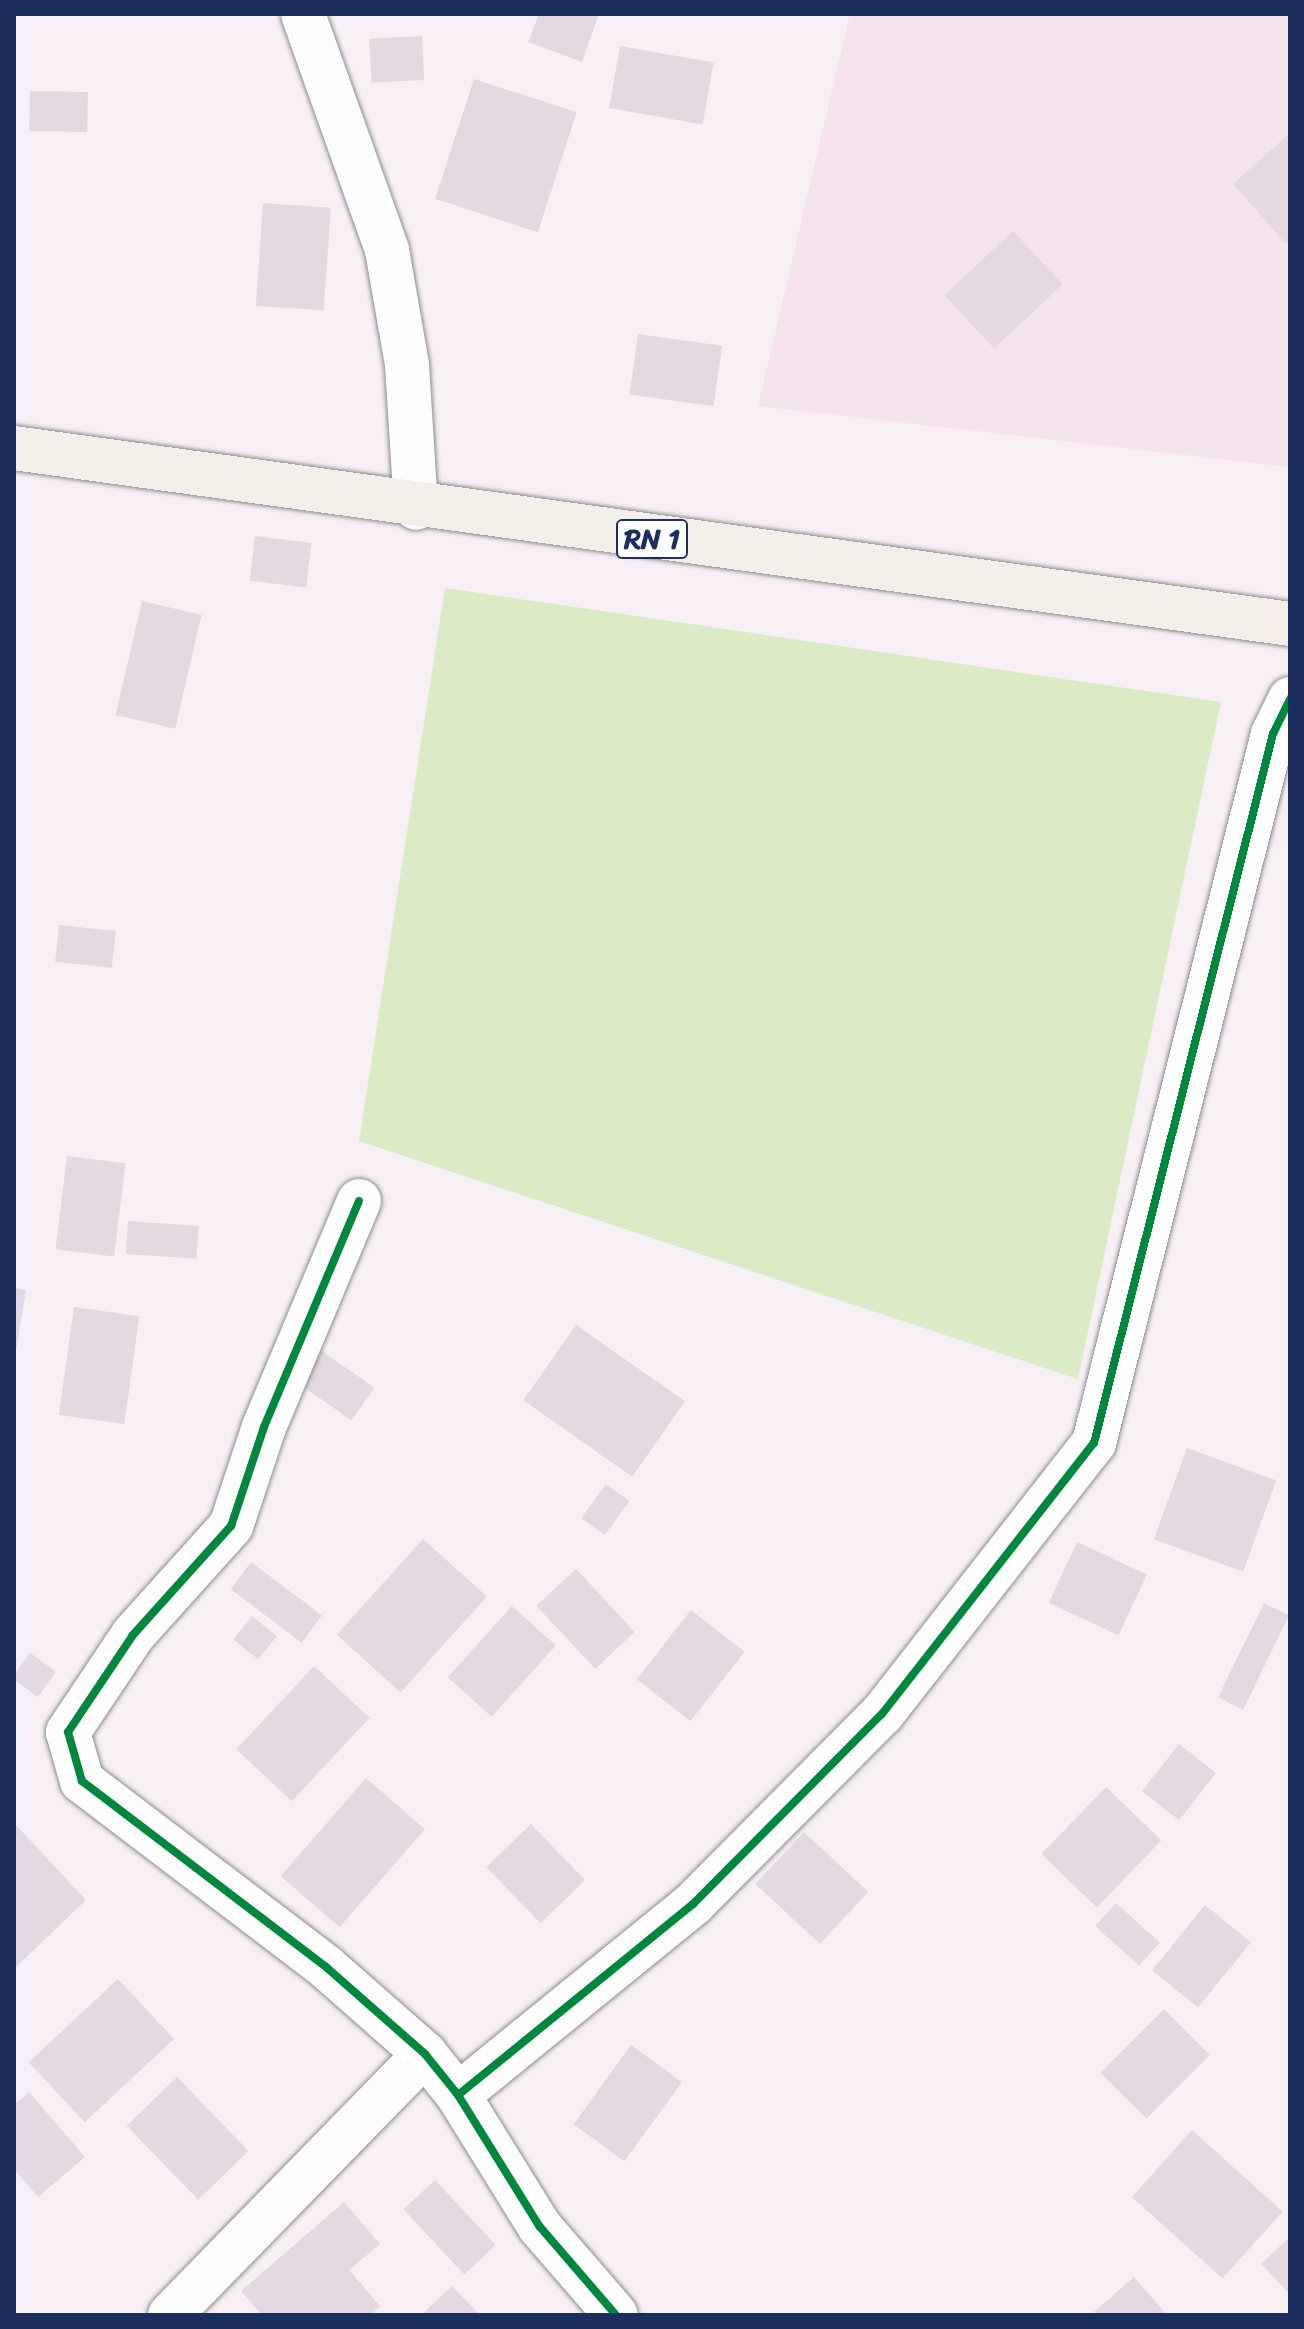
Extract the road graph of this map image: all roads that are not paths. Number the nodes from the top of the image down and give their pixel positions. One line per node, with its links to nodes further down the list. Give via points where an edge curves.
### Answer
1 (303, 14): 3 (street, via 387,250 407,365)
2 (14, 448): 3 (main road, RN 1)
3 (416, 508): 4 (main road, RN 1)
4 (1290, 624)
5 (1290, 699): 8 (street, via 1273,734 1094,1443 882,1714 693,1904)
6 (359, 1201): 7 (street, via 264,1427 231,1526 133,1635 68,1732 82,1781 326,1967)
7 (425, 2054): 8 (street); 9 (street)
8 (458, 2095): 10 (street, via 540,2227)
9 (170, 2315)
10 (616, 2315)

